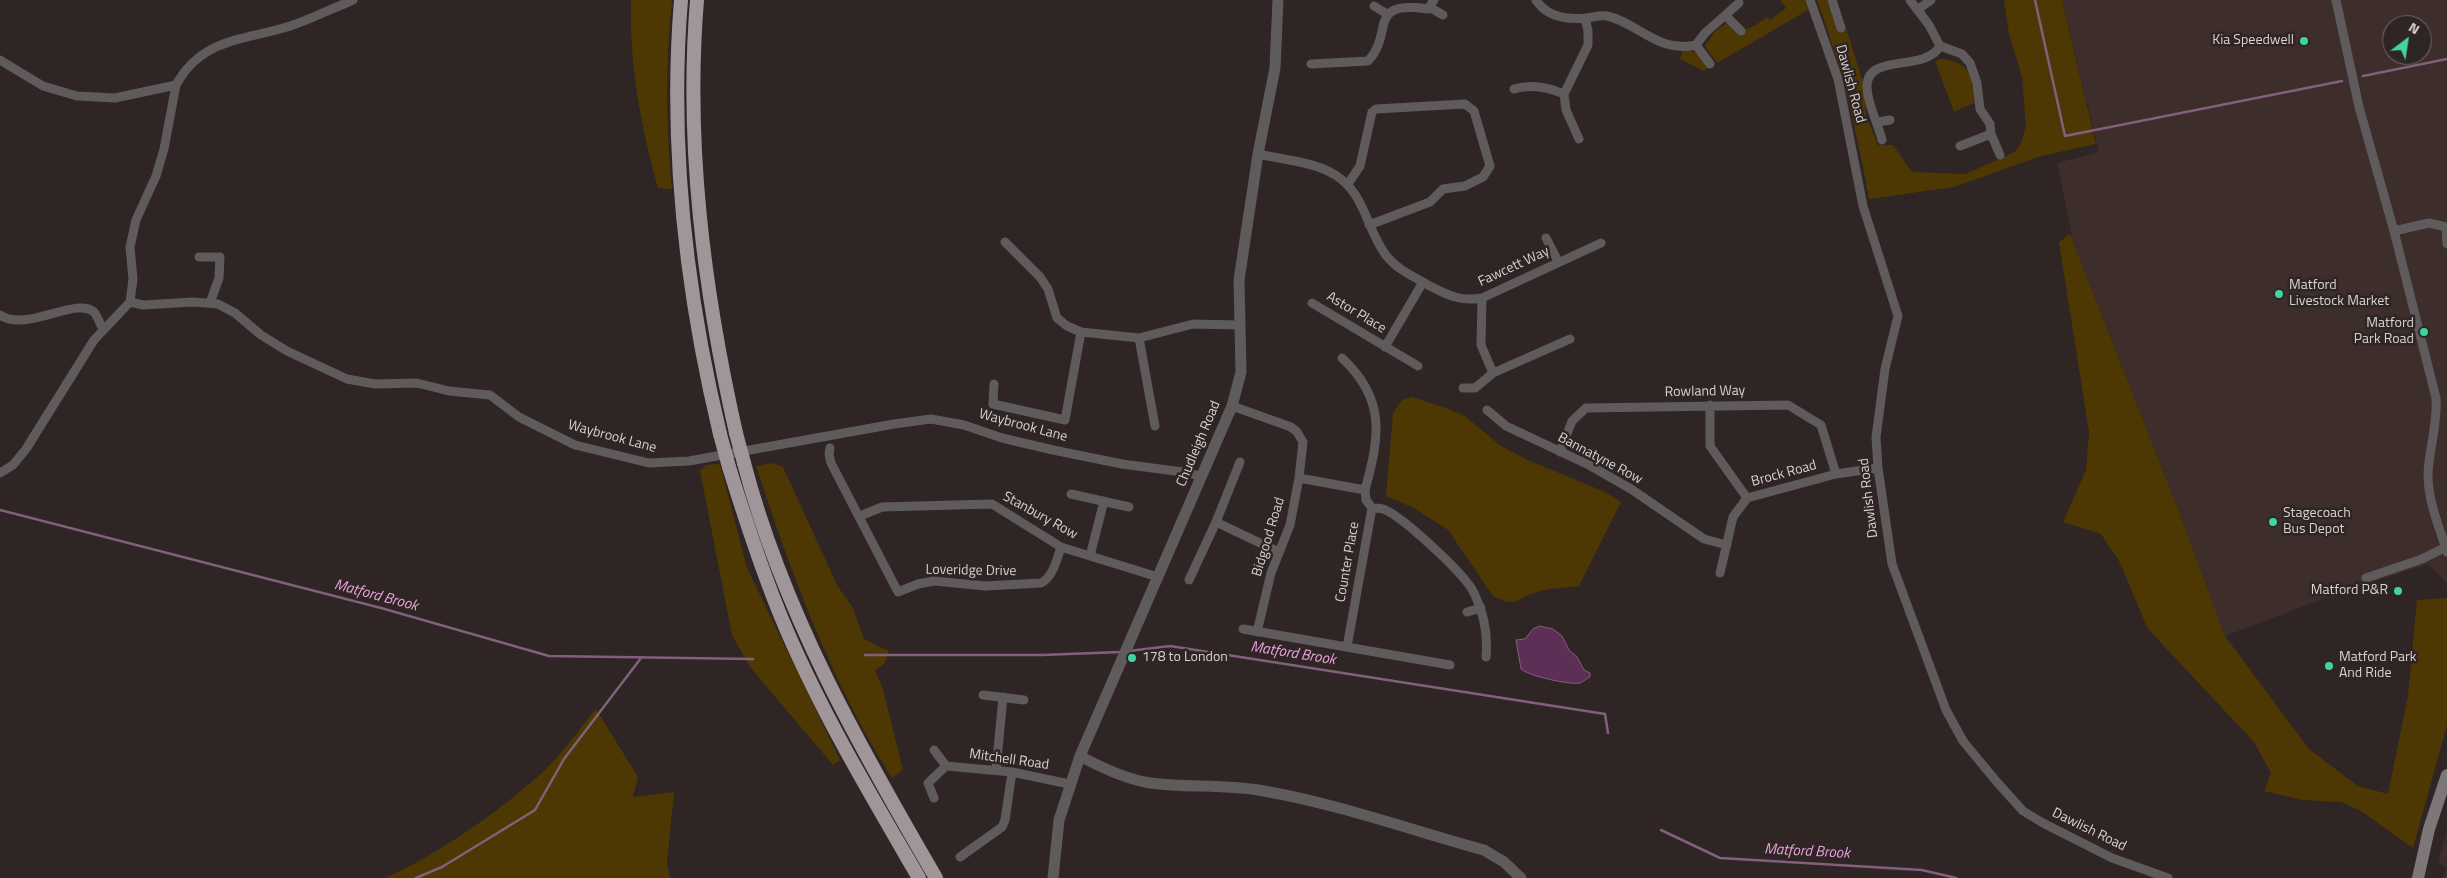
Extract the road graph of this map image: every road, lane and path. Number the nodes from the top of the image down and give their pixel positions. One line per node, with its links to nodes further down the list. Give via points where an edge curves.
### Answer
1 (353, 0): 26 (street, via 295,24 213,47 188,67)
2 (682, 0): 112 (highway, bridge, via 678,81 683,223 696,322 720,434 768,582 806,672 850,758)
3 (697, 0): 113 (highway, bridge, via 693,113 696,189 722,371 744,463 778,567 824,674 851,729)
4 (1278, 0): 35 (street, Chudleigh Road, via 1277,53)
5 (1536, 0): 18 (street, via 1551,14)
6 (1810, 0): 71 (street, Dawlish Road, via 1838,79 1863,206 1898,316 1885,369 1876,437)
7 (1832, 0): 19 (street)
8 (1910, 0): 14 (street)
9 (1931, 0): 14 (street)
10 (2336, 0): 40 (street, via 2359,106)
11 (1739, 2): 17 (street)
12 (1432, 4): 15 (street, via 1403,7); 16 (street)
13 (1374, 6): 15 (street)
14 (1917, 10): 22 (street, via 1930,25)
15 (1386, 14): 24 (street, via 1375,51 1368,61)
16 (1443, 15)
17 (1726, 16): 20 (street); 21 (street)
18 (1585, 18): 21 (street, via 1606,16 1662,43); 28 (street, via 1588,44)
19 (1841, 28)
20 (1741, 31)
21 (1696, 45): 25 (street)
22 (1940, 46): 30 (street, via 1925,60 1890,64 1874,71 1867,88); 31 (street, via 1962,54 1970,63 1977,82 1979,104 1990,124)
23 (0, 60): 26 (street, via 43,86 77,96 115,98)
24 (1311, 64)
25 (1710, 64)
26 (176, 85): 49 (street, via 164,149 130,247 134,279)
27 (1514, 89): 28 (street, via 1536,86)
28 (1564, 94): 32 (street, via 1566,110)
29 (1890, 120): 30 (street)
30 (1878, 122): 33 (street)
31 (1991, 134): 34 (street); 36 (street)
32 (1579, 139)
33 (1882, 140)
34 (1960, 146)
35 (1258, 154): 37 (street, Fawcett Way, via 1331,172); 53 (street, Chudleigh Road, via 1238,280)
36 (2000, 155)
37 (1348, 184): 38 (street, Fawcett Way); 38 (street, via 1360,166 1372,112 1376,109 1465,104 1474,111 1490,166 1483,177 1465,186 1443,189 1430,202)
38 (1369, 225): 47 (street, Fawcett Way, via 1394,264)
39 (2446, 227): 40 (street, via 2429,223); 44 (street)
40 (2394, 231): 86 (street, via 2436,398 2429,490)
41 (1546, 238): 46 (street)
42 (1005, 242): 55 (street, via 1040,277 1048,289 1057,318)
43 (1601, 243): 46 (street, Fawcett Way)
44 (2447, 244)
45 (199, 257): 50 (street, via 220,257 219,278)
46 (1558, 261): 48 (street, Fawcett Way)
47 (1423, 282): 48 (street, Fawcett Way, via 1451,297); 58 (street, Astor Place)
48 (1482, 298): 61 (street, via 1481,345)
49 (130, 302): 50 (street, Waybrook Lane, via 143,305); 54 (street)
50 (210, 303): 74 (street, Waybrook Lane, via 230,310 287,351 347,379 375,384 417,383 449,391 490,395 518,417 575,444 649,463 680,463 931,420 964,425 1054,450)
51 (1312, 303): 58 (street, Astor Place)
52 (0, 315): 54 (street, via 8,320 22,321 66,310 87,309 94,313)
53 (1238, 325): 56 (street, via 1193,324); 65 (street, Chudleigh Road, via 1241,372)
54 (103, 329): 72 (street, via 26,449)
55 (1081, 332): 56 (street); 62 (street, via 1065,420 992,404)
56 (1139, 338): 67 (street)
57 (1570, 339): 61 (street)
58 (1385, 347): 60 (street, Astor Place)
59 (1342, 358): 76 (street, via 1366,385 1375,413 1374,449)
60 (1418, 366)
61 (1493, 373): 63 (street, via 1475,388)
62 (994, 384)
63 (1463, 388)
64 (1710, 405): 69 (street, Rowland Way, via 1586,408 1572,421); 73 (street, Rowland Way, via 1788,405 1821,425); 78 (street, via 1710,446)
65 (1232, 406): 74 (street, Chudleigh Road); 75 (street, Bidgood Road, via 1278,420 1298,432 1303,442)
66 (1487, 410): 69 (street, Bannatyne Row, via 1506,426)
67 (1155, 426)
68 (830, 448): 82 (street, Loveridge Drive, via 831,463)
69 (1560, 452): 84 (street, Bannatyne Row, via 1631,489 1704,539)
70 (1240, 462): 83 (street)
71 (1878, 468): 73 (street, Brock Road); 116 (street, Dawlish Road, via 1892,564 1946,710 1963,741 2023,810 2112,858)
72 (0, 473)
73 (1836, 474): 78 (street, Brock Road)
74 (1201, 477): 90 (street, Chudleigh Road)
75 (1299, 478): 76 (street); 87 (street, Bidgood Road, via 1290,525)
76 (1365, 490): 81 (street, Counter Place, via 1366,500)
77 (1072, 494): 79 (street)
78 (1747, 498): 84 (street, Brock Road, via 1734,517)
79 (1104, 501): 80 (street); 88 (street)
80 (1129, 507)
81 (1372, 508): 93 (street, via 1389,512 1456,568 1473,590); 97 (street, Counter Place)
82 (860, 516): 85 (street, Stanbury Row, via 882,507 992,504); 85 (street, Loveridge Drive, via 898,592 934,581 985,586 1041,583 1055,567)
83 (1216, 522): 87 (street); 92 (street)
84 (1727, 545): 89 (street, Brock Road)
85 (1062, 547): 88 (street, Stanbury Row)
86 (2447, 549): 91 (street)
87 (1279, 552): 96 (street, Bidgood Road)
88 (1090, 556): 90 (street, Stanbury Row)
89 (1720, 573)
90 (1158, 577): 104 (street, Chudleigh Road)
91 (2366, 578)
92 (1189, 580)
93 (1481, 608): 94 (street); 98 (street, via 1487,640)
94 (1467, 612)
95 (1243, 629): 96 (street)
96 (1257, 632): 97 (street)
97 (1347, 647): 99 (street)
98 (1486, 657)
99 (1450, 665)
100 (983, 695): 101 (street)
101 (1003, 697): 102 (street); 106 (street)
102 (1024, 700)
103 (934, 750): 105 (street)
104 (1080, 756): 109 (street, Chudleigh Road); 115 (street, via 1119,775 1150,783 1235,787 1331,807 1484,850)
105 (946, 766): 106 (street, Mitchell Road); 110 (street, via 928,783)
106 (996, 770): 107 (street, Mitchell Road)
107 (1012, 772): 109 (street, Mitchell Road); 111 (street, via 1006,820 1002,827)
108 (2447, 775): 117 (main road, via 2429,829)
109 (1069, 784): 114 (street, Chudleigh Road, via 1059,820)
110 (934, 798)
111 (960, 857)
112 (919, 878)
113 (936, 878)
114 (1052, 878)
115 (1521, 878)
116 (2168, 878)
117 (2418, 878)

